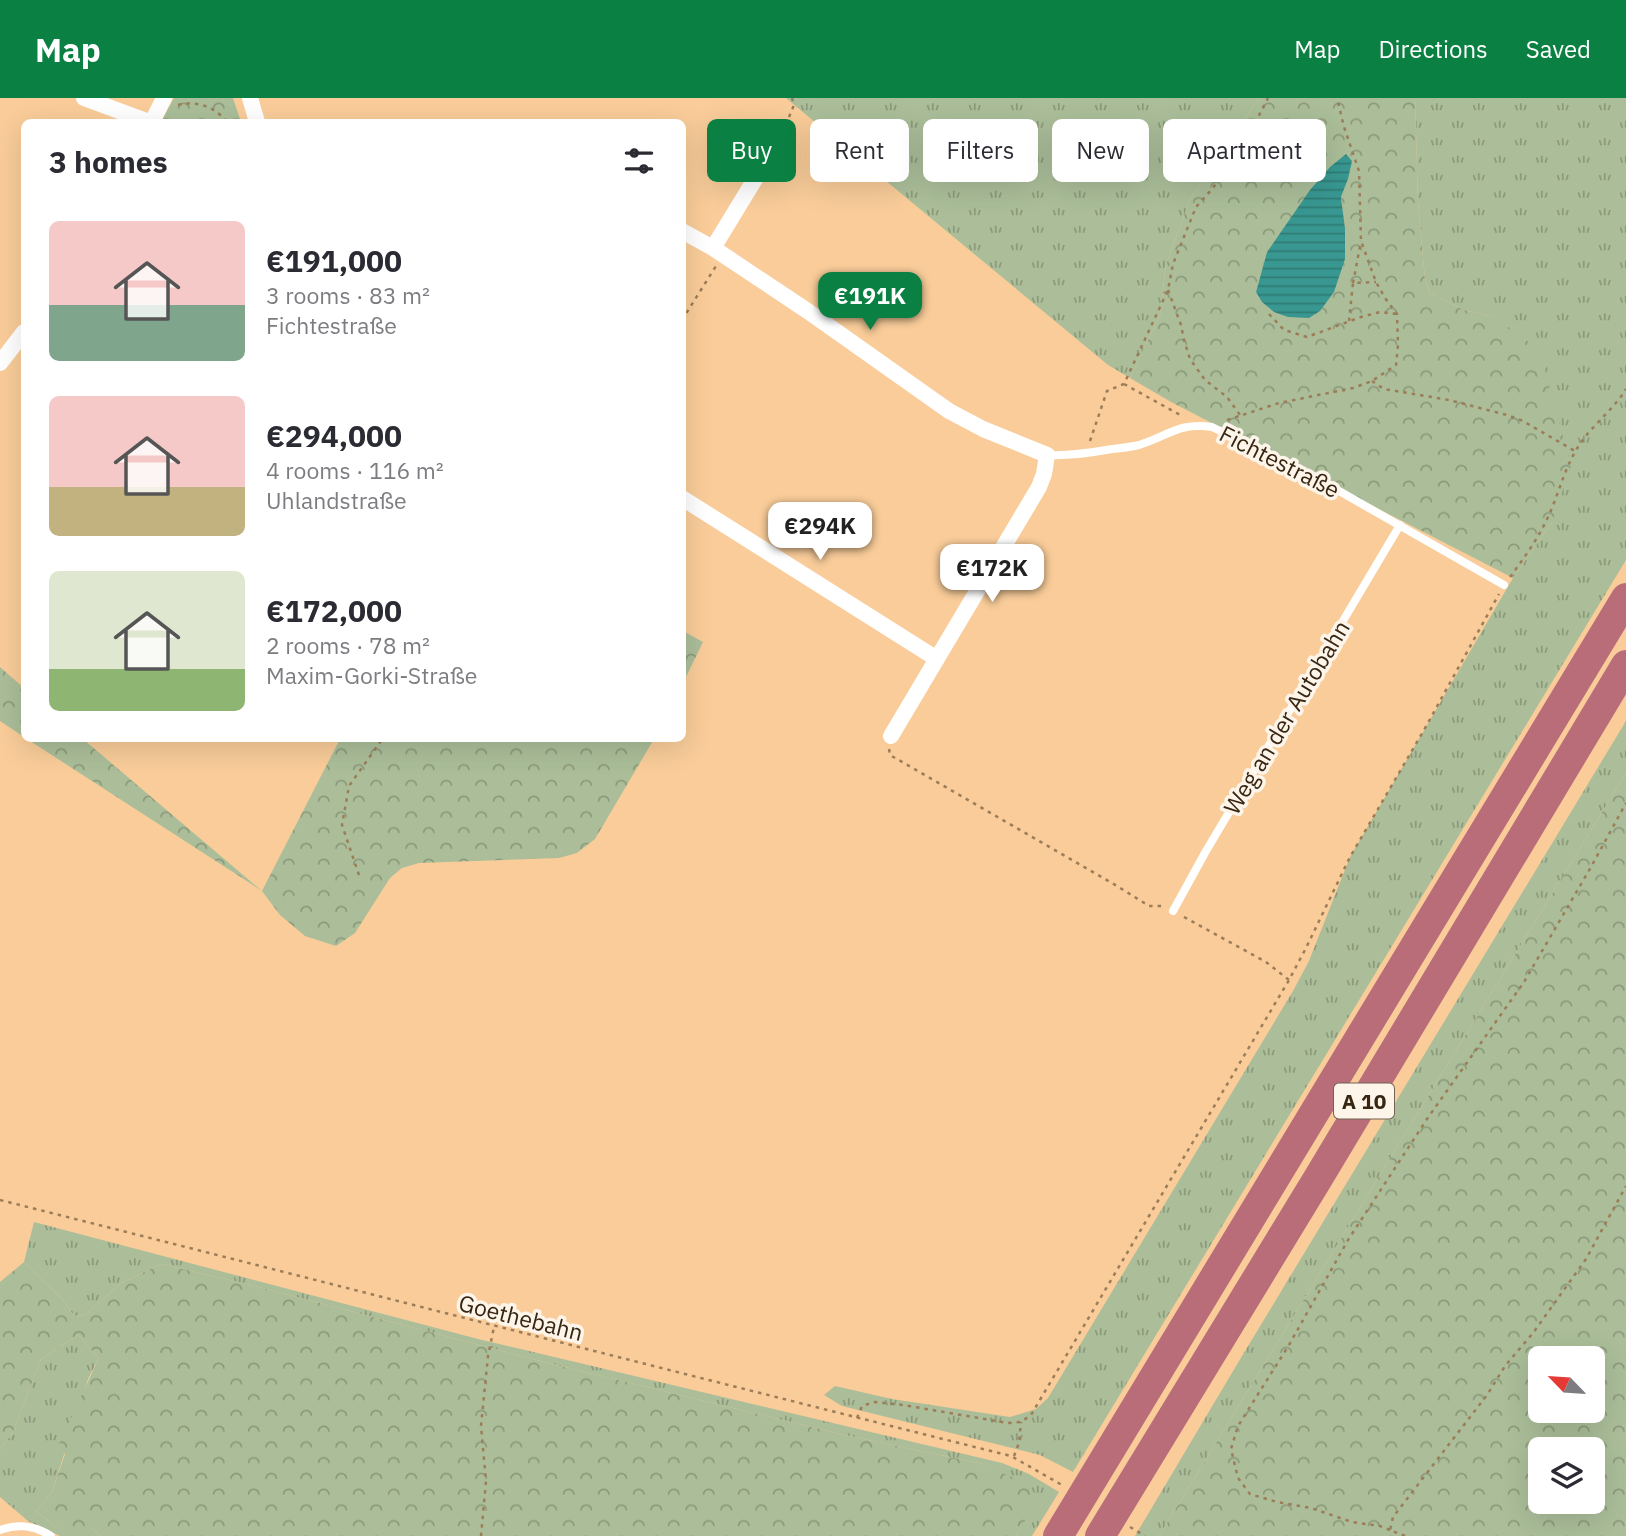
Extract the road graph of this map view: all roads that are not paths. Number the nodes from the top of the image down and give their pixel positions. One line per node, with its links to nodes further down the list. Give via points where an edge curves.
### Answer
1 (84, 98): 4 (street)
2 (250, 98): 6 (street)
3 (168, 103): 5 (street)
4 (142, 119)
5 (153, 119)
6 (256, 119)
7 (755, 182): 9 (street)
8 (686, 233): 9 (street, Fichtestraße)
9 (718, 251): 12 (street, Fichtestraße, via 949,411)
10 (21, 337): 11 (street)
11 (0, 363)
12 (1046, 455): 14 (lane, Fichtestraße, via 1139,445 1183,427 1212,427); 17 (street, via 1040,487)
13 (686, 501): 17 (street)
14 (1401, 525): 15 (lane, Fichtestraße); 20 (lane, Weg an der Autobahn)
15 (1504, 585)
16 (1626, 598): 23 (highway, A 10)
17 (937, 659): 19 (street)
18 (1626, 665): 24 (highway, A 10)
19 (891, 736)
20 (1172, 911)
21 (0, 1530): 22 (lane, via 25,1525)
22 (51, 1536)
23 (1058, 1536)
24 (1100, 1536)

